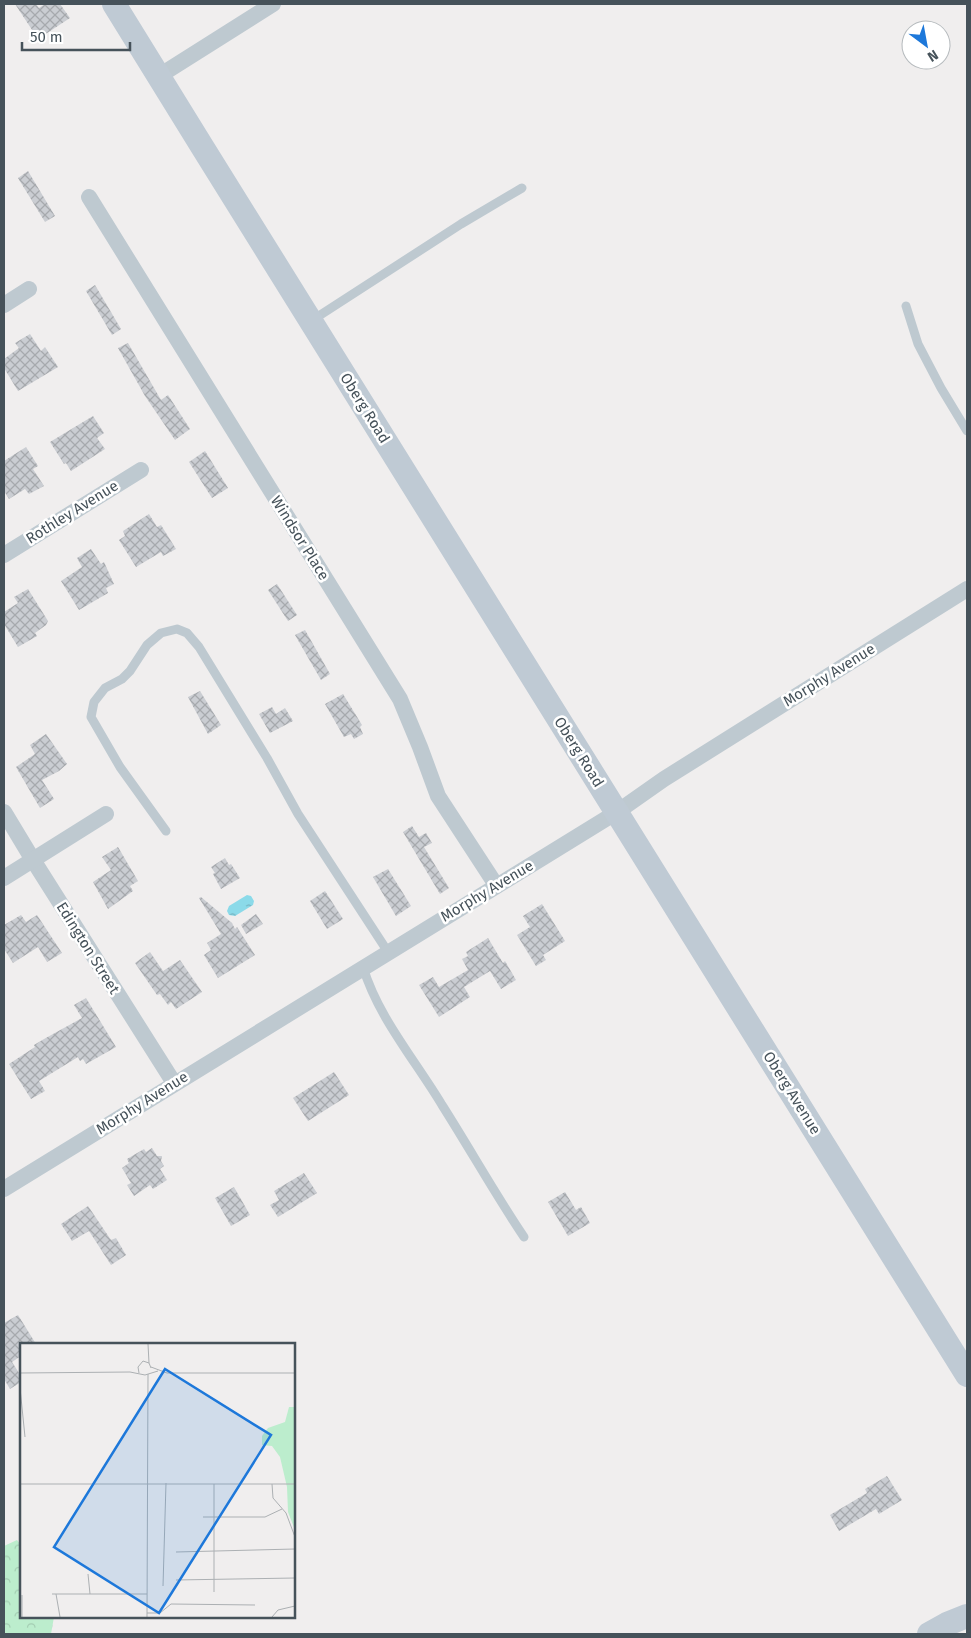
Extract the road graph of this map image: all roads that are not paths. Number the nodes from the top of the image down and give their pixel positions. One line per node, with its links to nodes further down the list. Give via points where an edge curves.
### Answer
1 (114, 4): 3 (street, Oberg Road)
2 (274, 4): 3 (street)
3 (159, 76): 9 (street, Oberg Road)
4 (522, 188): 9 (lane)
5 (89, 197): 20 (street, Windsor Place, via 400,699 438,796)
6 (29, 289): 7 (street)
7 (4, 305)
8 (906, 306): 10 (lane, via 918,344)
9 (311, 321): 15 (street, Oberg Road)
10 (967, 431)
11 (141, 470): 12 (street, Rothley Avenue)
12 (4, 555)
13 (967, 589): 15 (street, Morphy Avenue, via 664,779)
14 (4, 812): 18 (street, Edington Street)
15 (617, 812): 20 (street, Morphy Avenue); 26 (street, Oberg Avenue)
16 (106, 814): 18 (street)
17 (166, 831): 21 (lane, via 120,767 91,717 94,702 106,688 130,671 147,645 161,633 177,629 187,633 199,647 298,814)
18 (33, 860): 19 (street); 23 (street, Edington Street)
19 (4, 878)
20 (496, 885): 21 (street, Morphy Avenue)
21 (388, 952): 22 (street, Morphy Avenue)
22 (363, 967): 23 (street, Morphy Avenue); 25 (lane, via 370,988 401,1042)
23 (174, 1083): 24 (street, Morphy Avenue)
24 (4, 1189)
25 (524, 1237)
26 (967, 1375)
27 (967, 1616): 28 (street)
28 (929, 1634)

